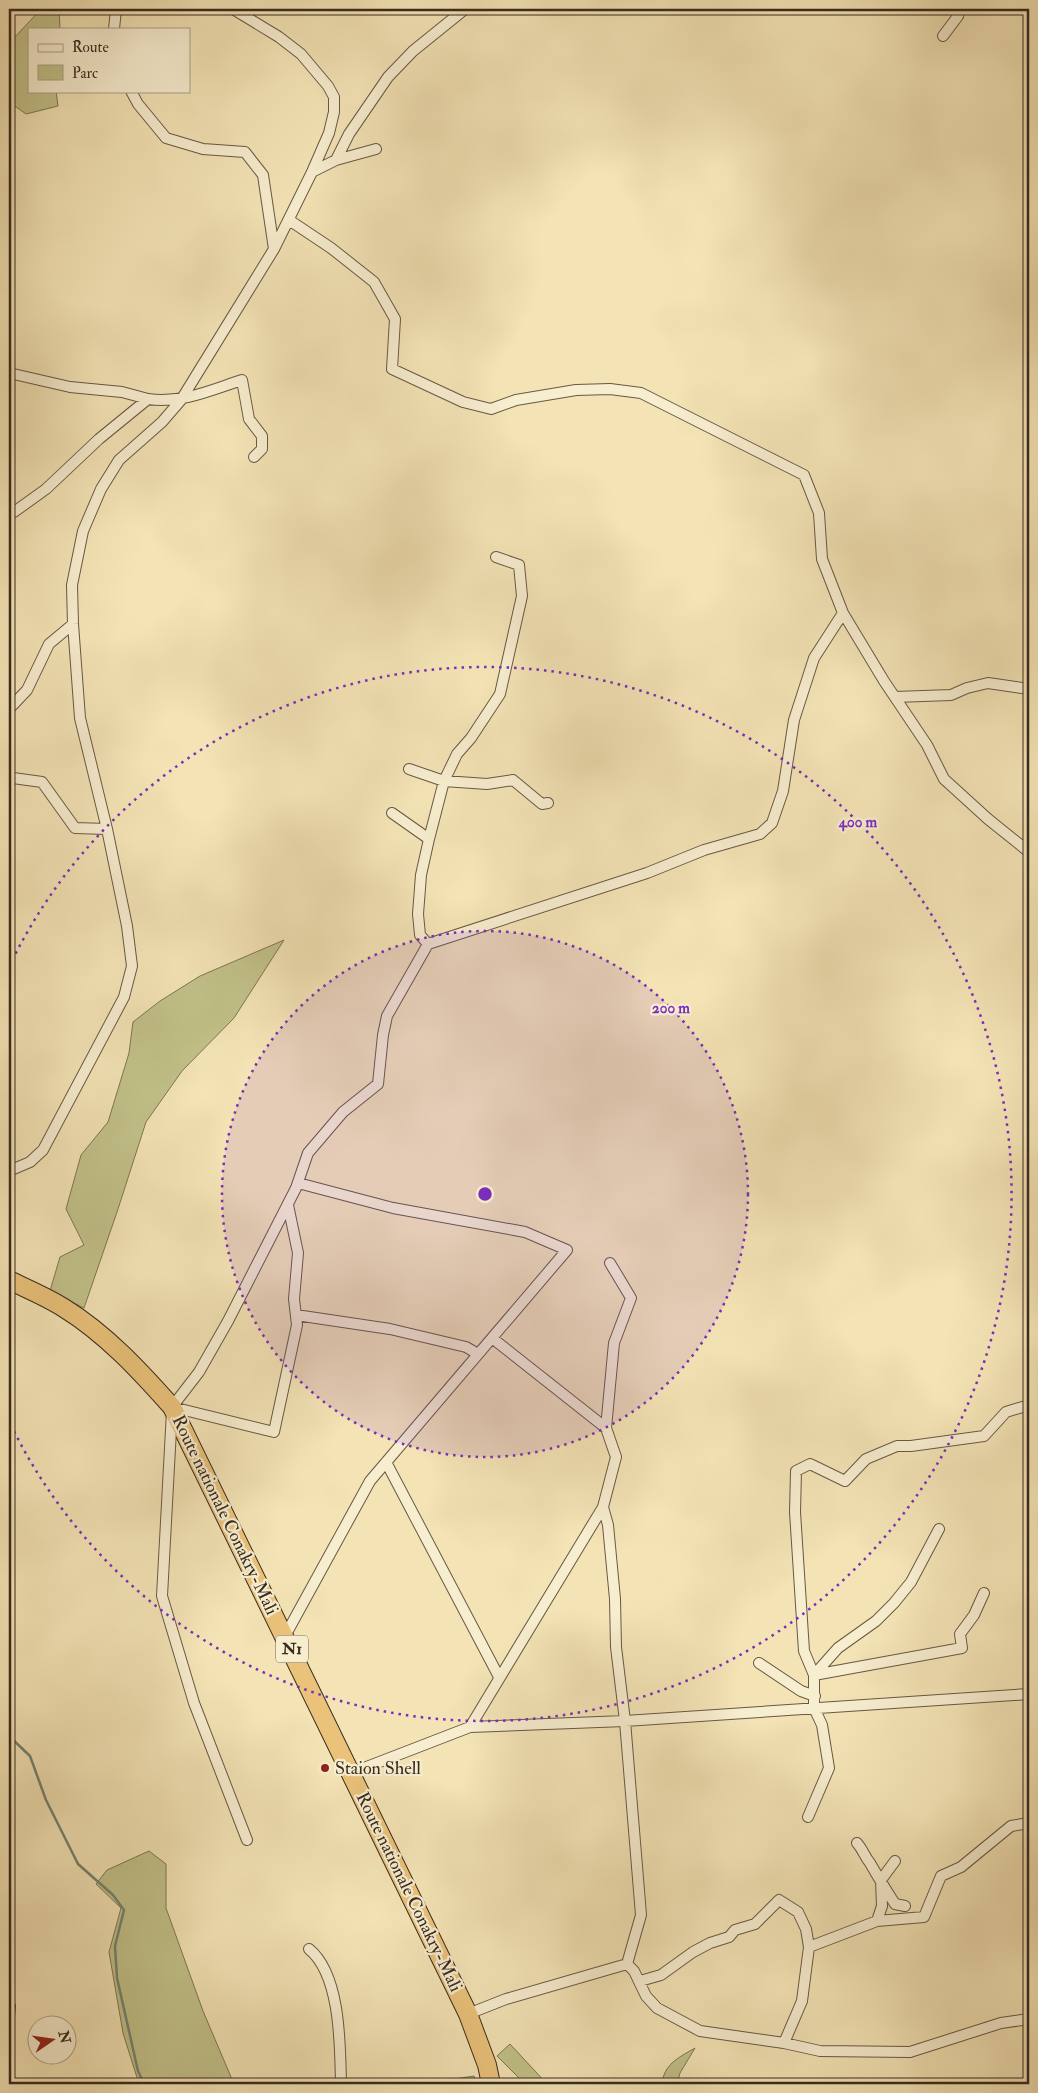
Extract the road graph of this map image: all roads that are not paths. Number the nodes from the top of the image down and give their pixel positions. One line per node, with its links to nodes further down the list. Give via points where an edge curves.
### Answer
1 (116, 9): 5 (street)
2 (233, 9): 10 (street, via 300,54 334,97 329,133)
3 (465, 9): 9 (street, via 388,77 349,134)
4 (960, 9): 6 (street)
5 (114, 28)
6 (943, 36)
7 (132, 92): 12 (street, via 166,138 203,149 245,152 263,175)
8 (376, 149): 9 (street)
9 (336, 160): 10 (street)
10 (312, 172): 11 (street)
11 (289, 220): 12 (street); 19 (street, via 374,282 395,319 392,369 463,402 491,409 516,400 576,390 610,389 641,393 804,475 819,513 822,559)
12 (274, 249): 15 (street)
13 (9, 373): 14 (street, via 70,387 122,392)
14 (148, 399): 15 (street, via 163,402); 17 (street, via 99,438 46,489)
15 (181, 400): 16 (street, via 242,380 249,419 262,436 262,449); 20 (street, via 162,422 119,460 101,489 83,531 72,585)
16 (254, 457)
17 (9, 513)
18 (496, 557): 26 (street, via 518,565 522,596 500,694 457,754)
19 (843, 613): 22 (street); 32 (street, via 814,658 794,720 783,791 772,823 760,834)
20 (73, 624): 23 (street, via 49,644 27,690); 29 (street, via 80,718)
21 (1029, 689): 22 (street, via 988,683 951,695)
22 (895, 698): 31 (street, via 927,745 944,779 988,819)
23 (9, 709)
24 (409, 769): 26 (street)
25 (9, 779): 29 (street, via 42,782 75,828)
26 (444, 781): 27 (street, via 487,784 512,780 542,804); 30 (street)
27 (548, 803)
28 (392, 813): 30 (street)
29 (107, 829): 33 (street, via 132,966 124,996 43,1150 30,1162)
30 (429, 839): 32 (street, via 421,875 418,914 420,935)
31 (1028, 849)
32 (428, 944): 34 (street, via 387,1016 378,1084 343,1112 308,1153)
33 (9, 1171)
34 (298, 1183): 35 (street); 39 (street, via 393,1208 524,1232 567,1250)
35 (288, 1205): 38 (street, via 298,1253 294,1299); 42 (street, via 228,1322)
36 (610, 1263): 43 (street, via 631,1298 614,1343)
37 (9, 1280): 42 (highway, Route nationale Conakry-Mali / N1, via 64,1307 101,1334)
38 (296, 1315): 40 (street, via 390,1329 466,1347); 42 (street, via 297,1325 274,1432)
39 (492, 1338): 40 (street); 43 (street)
40 (478, 1354): 44 (street)
41 (1029, 1405): 50 (street, via 1006,1412 984,1436 897,1446 866,1458 846,1481 810,1464 796,1471 795,1512 804,1651)
42 (172, 1407): 48 (highway, Route nationale Conakry-Mali / N1); 60 (street, via 162,1596 194,1703)
43 (606, 1428): 45 (street, via 616,1457)
44 (386, 1462): 48 (street, via 370,1481); 51 (street)
45 (603, 1507): 51 (street); 55 (street, via 608,1525 616,1647)
46 (939, 1529): 50 (street, via 911,1582 894,1603 876,1621 838,1648)
47 (984, 1593): 50 (street, via 960,1634 962,1648)
48 (285, 1636): 57 (highway, Route nationale Conakry-Mali / N1)
49 (759, 1663): 53 (street, via 801,1691)
50 (814, 1675): 53 (street)
51 (499, 1677): 56 (street)
52 (1029, 1694): 54 (street)
53 (815, 1696): 54 (street)
54 (814, 1708): 55 (street); 58 (street, via 822,1726 829,1768)
55 (625, 1721): 56 (street); 68 (street, via 641,1915)
56 (470, 1727): 57 (street)
57 (351, 1773): 71 (highway, Route nationale Conakry-Mali / N1)
58 (808, 1817)
59 (1029, 1823): 65 (street, via 1011,1826 961,1867 941,1876 924,1916)
60 (247, 1840)
61 (857, 1844): 63 (street)
62 (894, 1861): 63 (street)
63 (881, 1880): 64 (street, via 894,1904); 65 (street, via 882,1906)
64 (905, 1906)
65 (877, 1921): 66 (street)
66 (809, 1947): 69 (street, via 806,1929 798,1912 779,1900 755,1924 710,1943 661,1975); 74 (street, via 802,2001)
67 (309, 1950): 75 (street, via 319,1958 338,2010)
68 (627, 1964): 69 (street); 71 (street, via 506,1999)
69 (640, 1981): 74 (street, via 646,1996 657,2008 700,2031)
70 (10, 2006): 72 (street)
71 (468, 2014): 76 (highway, Route nationale Conakry-Mali / N1, via 488,2065)
72 (9, 2017)
73 (1029, 2019): 74 (street, via 1001,2024 910,2052 820,2050)
74 (784, 2042)
75 (342, 2084)
76 (491, 2084)

